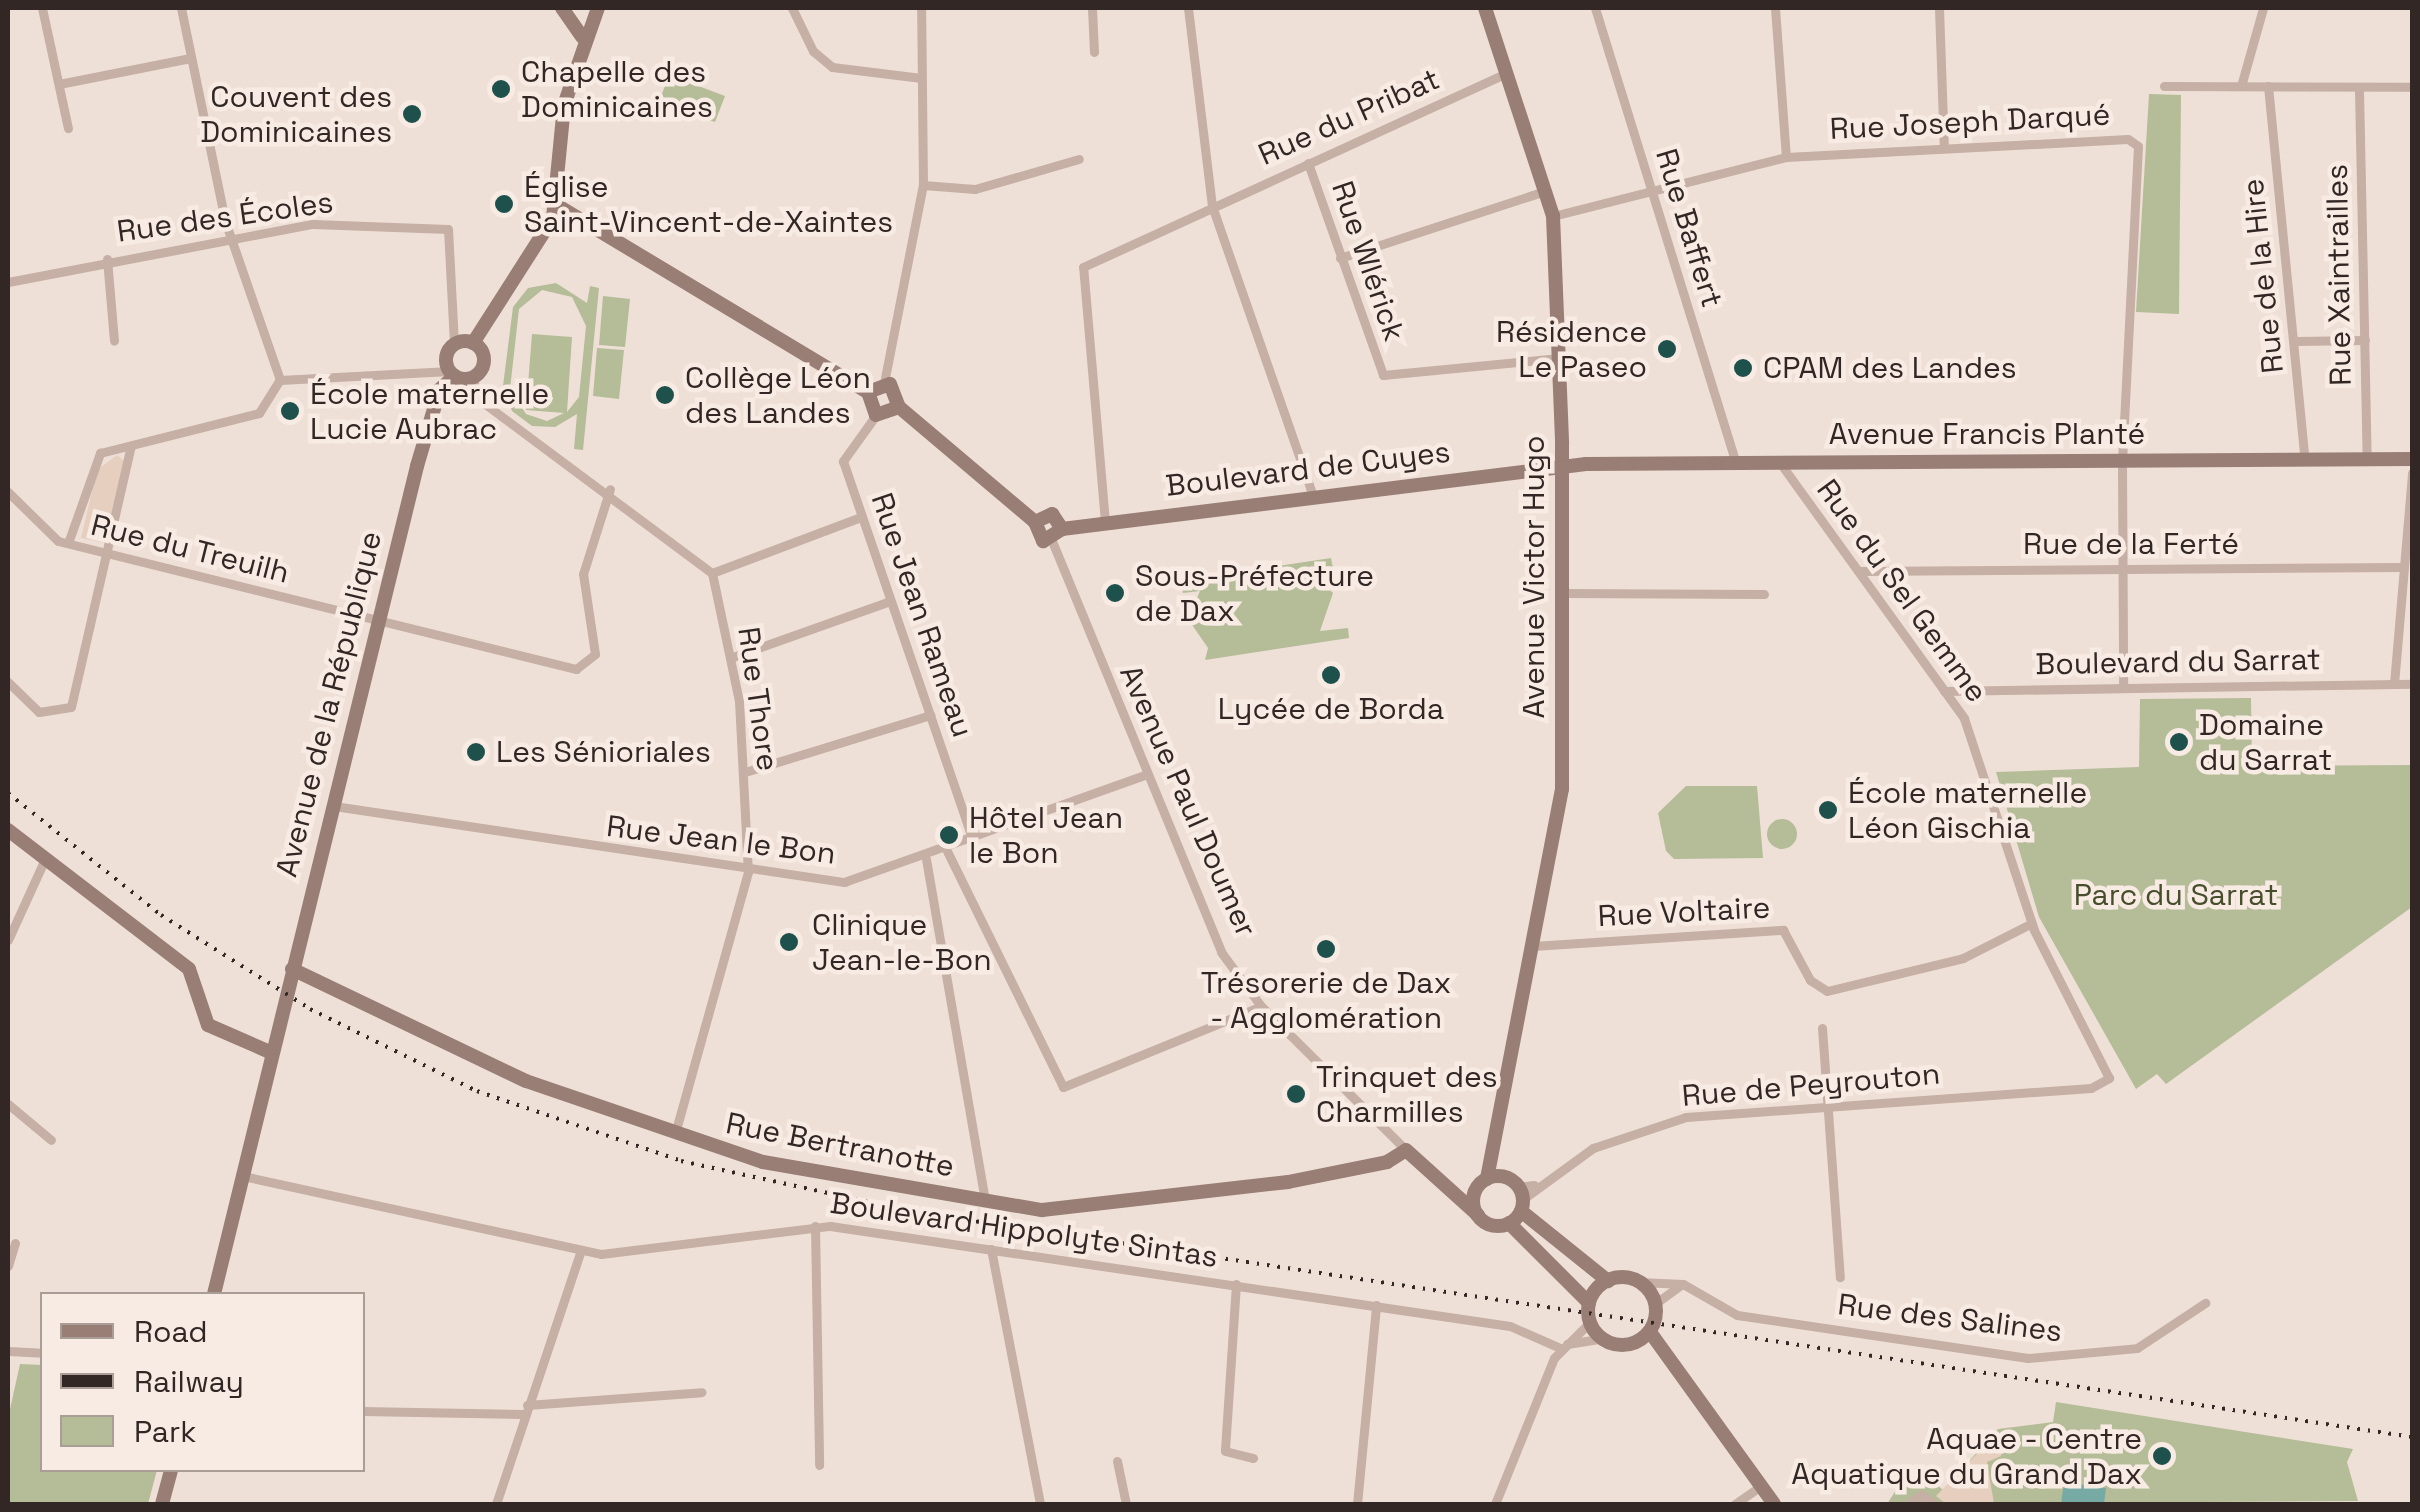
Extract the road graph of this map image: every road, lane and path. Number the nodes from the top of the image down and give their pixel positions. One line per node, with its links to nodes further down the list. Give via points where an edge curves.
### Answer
1 (42, 8): 19 (street)
2 (181, 8): 16 (street)
3 (562, 8): 14 (street)
4 (598, 8): 14 (street)
5 (792, 8): 18 (street, via 813,51 832,67)
6 (921, 8): 18 (street)
7 (1092, 8): 15 (street)
8 (1188, 8): 34 (street)
9 (1484, 8): 17 (street, Avenue Victor Hugo)
10 (1594, 8): 31 (street, Rue Baffert)
11 (1775, 8): 27 (street)
12 (1940, 8): 26 (street)
13 (2263, 8): 21 (street)
14 (582, 38): 33 (street, via 564,105)
15 (1094, 52)
16 (190, 58): 19 (street); 36 (street)
17 (1506, 73): 29 (street, Rue du Pribat); 32 (street, Avenue Victor Hugo)
18 (922, 78): 30 (street)
19 (60, 84): 25 (street)
20 (2164, 86): 21 (street)
21 (2240, 86): 22 (street)
22 (2268, 86): 24 (street); 42 (street, Rue de la Hire)
23 (2412, 88): 24 (street)
24 (2359, 90): 40 (street, Rue Xaintrailles)
25 (68, 128)
26 (1944, 148): 27 (street, Rue Joseph Darqué); 57 (street, Rue Joseph Darqué, via 2128,139 2138,146)
27 (1786, 158): 31 (street, Rue Joseph Darqué)
28 (1080, 159): 30 (street, via 975,189)
29 (1308, 163): 34 (street, Rue du Pribat); 37 (street, Rue Wlérick)
30 (923, 184): 49 (street)
31 (1650, 190): 35 (street, Rue Joseph Darqué); 59 (street, Rue Baffert)
32 (1545, 191): 35 (street, Avenue Victor Hugo); 37 (street)
33 (558, 206): 43 (street); 50 (street)
34 (1212, 206): 64 (street); 67 (street, Rue du Pribat, via 1081,271)
35 (1553, 216): 45 (street, Avenue Victor Hugo)
36 (233, 236): 38 (street, Rue des Écoles); 44 (street, Rue des Écoles, via 312,224 451,231); 48 (street)
37 (1340, 258): 45 (street, Rue Wlérick, via 1389,378)
38 (106, 259): 39 (street, Rue des Écoles); 41 (street)
39 (8, 282)
40 (2366, 340): 42 (street); 55 (street, Rue Xaintrailles)
41 (114, 341)
42 (2296, 342): 54 (street, Rue de la Hire)
43 (473, 343): 44 (street); 47 (street, via 484,358)
44 (454, 345): 46 (street)
45 (1560, 358): 60 (street, Avenue Victor Hugo)
46 (453, 374): 47 (street); 48 (street); 78 (street, Avenue de la République, via 435,401)
47 (472, 378): 62 (street, via 481,401)
48 (280, 380): 53 (street, via 259,412)
49 (884, 383): 50 (street); 51 (street, via 898,391)
50 (868, 392): 52 (street)
51 (898, 407): 52 (street); 66 (street)
52 (876, 414): 65 (street, Rue Jean Rameau, via 844,448)
53 (131, 446): 69 (street, via 109,446 92,461); 70 (street)
54 (2305, 460): 55 (street, Avenue Francis Planté); 57 (street, Avenue Francis Planté)
55 (2367, 460): 56 (street, Avenue Francis Planté)
56 (2412, 460)
57 (2122, 461): 58 (street, Avenue Francis Planté); 72 (street)
58 (1780, 463): 59 (street, Avenue Francis Planté); 73 (street, Rue du Sel Gemme)
59 (1736, 464): 60 (street, Avenue Francis Planté)
60 (1561, 466): 64 (street, Boulevard de Cuyes); 75 (street, Avenue Victor Hugo)
61 (2412, 473): 71 (street)
62 (610, 489): 74 (street); 78 (street, Rue du Treuilh, via 583,574 590,664 576,669)
63 (8, 492): 69 (street, Rue du Treuilh)
64 (1312, 496): 67 (street, Boulevard de Cuyes)
65 (861, 517): 74 (street); 77 (street, Rue Jean Rameau)
66 (1035, 522): 68 (street, via 1036,536); 68 (street, via 1052,514)
67 (1105, 522): 68 (street, Boulevard de Cuyes)
68 (1057, 535): 87 (street, Avenue Paul Doumer)
69 (68, 544): 70 (street, Rue du Treuilh)
70 (110, 555): 78 (street, Rue du Treuilh); 80 (street, via 71,706 39,712)
71 (2404, 567): 72 (street, Rue de la Ferté); 81 (street)
72 (2121, 569): 73 (street, Rue de la Ferté); 83 (street)
73 (1858, 572): 84 (street, Rue du Sel Gemme)
74 (712, 573): 79 (street, Rue Thore)
75 (1562, 593): 76 (street); 97 (street, Avenue Victor Hugo, via 1562,789)
76 (1764, 594)
77 (890, 601): 79 (street); 85 (street, Rue Jean Rameau)
78 (380, 622): 88 (street, Avenue de la République)
79 (730, 658): 86 (street, Rue Thore)
80 (8, 682)
81 (2394, 684): 82 (street, Boulevard du Sarrat); 83 (street, Boulevard du Sarrat)
82 (2412, 684)
83 (2123, 688): 84 (street, Boulevard du Sarrat)
84 (1944, 691): 95 (street, Rue du Sel Gemme, via 1978,752)
85 (930, 715): 86 (street); 90 (street, Rue Jean Rameau)
86 (745, 772): 94 (street, Rue Thore)
87 (1145, 775): 90 (street, Rue Jean le Bon); 99 (street, Avenue Paul Doumer, via 1221,952)
88 (334, 806): 94 (street, Rue Jean le Bon); 98 (street, Avenue de la République)
89 (8, 830): 93 (street)
90 (974, 841): 91 (street, Rue Jean le Bon)
91 (948, 851): 92 (street, Rue Jean le Bon); 99 (street, via 1063,1087)
92 (926, 859): 94 (street, Rue Jean le Bon, via 844,882); 113 (street)
93 (44, 861): 96 (street); 101 (street, via 189,969 208,1024)
94 (748, 872): 105 (street, Rue Thore)
95 (2032, 923): 97 (street, Rue Voltaire, via 1963,958 1827,991 1810,980 1783,930); 102 (street, Rue du Sel Gemme)
96 (8, 940)
97 (1532, 946): 108 (street, Avenue Victor Hugo)
98 (292, 969): 101 (street, Avenue de la République); 105 (street, Rue Bertranotte, via 526,1081)
99 (1261, 1006): 107 (street, Avenue Paul Doumer)
100 (1822, 1028): 104 (street)
101 (272, 1053): 109 (street, Avenue de la République)
102 (2106, 1083): 104 (street, Rue de Peyrouton)
103 (8, 1104): 106 (street)
104 (1828, 1106): 112 (street, Rue de Peyrouton, via 1686,1118 1593,1148); 121 (street)
105 (674, 1137): 113 (street, Rue Bertranotte)
106 (51, 1140)
107 (1406, 1150): 110 (street, Avenue Paul Doumer); 113 (street, Rue Bertranotte, via 1387,1162 1234,1190 1055,1210)
108 (1499, 1152): 111 (street, Avenue Victor Hugo); 112 (street)
109 (244, 1176): 119 (street, Boulevard Hippolyte Sintas); 126 (street, Avenue de la République)
110 (1446, 1183): 111 (street); 114 (street, Avenue Paul Doumer)
111 (1481, 1184): 112 (street); 114 (street)
112 (1521, 1192): 115 (street); 122 (street)
113 (985, 1200)
114 (1478, 1215): 115 (street)
115 (1509, 1223): 127 (street)
116 (815, 1226): 118 (street, Boulevard Hippolyte Sintas); 119 (street, Boulevard Hippolyte Sintas, via 644,1254); 144 (street)
117 (15, 1243): 120 (street)
118 (991, 1249): 124 (street, Boulevard Hippolyte Sintas); 149 (street)
119 (581, 1250): 140 (street)
120 (8, 1266)
121 (1840, 1278)
122 (1608, 1281): 123 (street); 127 (street)
123 (1640, 1282): 125 (street, Rue des Salines); 129 (street)
124 (1236, 1284): 130 (street, Boulevard Hippolyte Sintas); 142 (street, via 1224,1355 1224,1452)
125 (1683, 1284): 128 (street, Rue des Salines, via 1737,1314 2028,1358 2137,1348); 129 (street)
126 (215, 1292)
127 (1589, 1302): 131 (street)
128 (2205, 1302)
129 (1656, 1303): 132 (street)
130 (1376, 1305): 135 (street, Boulevard Hippolyte Sintas, via 1510,1326); 151 (street)
131 (1588, 1324): 133 (street); 135 (street)
132 (1650, 1332): 134 (street); 138 (street)
133 (1599, 1339): 134 (street); 135 (street)
134 (1631, 1344): 138 (street)
135 (1563, 1346): 152 (street)
136 (8, 1351): 137 (street)
137 (40, 1353)
138 (1662, 1360): 146 (street)
139 (702, 1392): 140 (street)
140 (525, 1410): 141 (street); 148 (street)
141 (365, 1411)
142 (1253, 1458)
143 (1117, 1461): 150 (street)
144 (819, 1466)
145 (170, 1472): 147 (street)
146 (1761, 1486): 153 (street); 154 (street)
147 (162, 1504)
148 (496, 1504)
149 (1040, 1504)
150 (1126, 1504)
151 (1357, 1504)
152 (1496, 1504)
153 (1735, 1504)
154 (1774, 1504)
155 (1908, 1504): 156 (street, via 1921,1495)
156 (1934, 1504)

